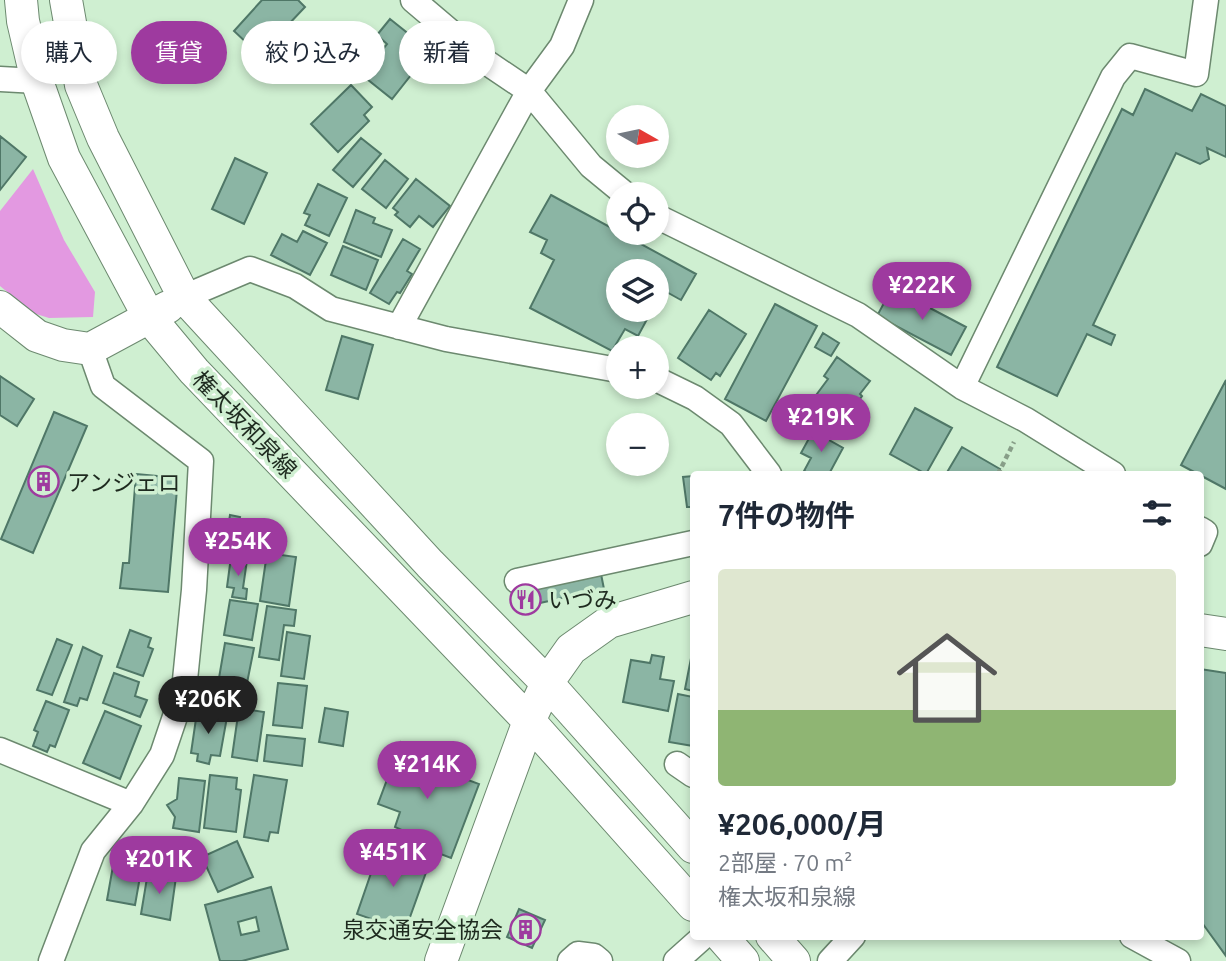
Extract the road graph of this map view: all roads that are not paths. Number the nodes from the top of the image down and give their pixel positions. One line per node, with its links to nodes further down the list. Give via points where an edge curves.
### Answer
1 (21, 0): 6 (street, 権太坂和泉線)
2 (66, 0): 13 (street, 権太坂和泉線, via 81,85)
3 (413, 0): 10 (street, via 486,62)
4 (581, 0): 10 (street, via 562,46)
5 (1206, 0): 20 (street, via 1196,74 1130,57 1113,77)
6 (23, 21)
7 (0, 79): 8 (street)
8 (21, 80)
9 (38, 84): 15 (street, 権太坂和泉線, via 64,158)
10 (529, 91): 11 (street, via 591,166); 16 (street)
11 (610, 182)
12 (669, 222): 20 (street, via 858,315)
13 (184, 298): 15 (street); 16 (street, via 250,269 295,286 331,309); 28 (street, 権太坂和泉線, via 430,564)
14 (0, 307): 17 (street, via 37,336)
15 (149, 317): 17 (street); 31 (street, 権太坂和泉線, via 194,372)
16 (399, 327): 18 (street)
17 (90, 349): 29 (street, via 103,386 201,461)
18 (606, 368)
19 (669, 385): 21 (street, via 731,424)
20 (962, 387): 22 (street)
21 (767, 471)
22 (1108, 471)
23 (690, 544): 24 (street)
24 (517, 581)
25 (690, 598): 28 (street, via 609,622 571,649)
26 (1204, 631): 27 (street)
27 (1226, 634)
28 (547, 682): 31 (street); 34 (street, 権太坂和泉線)
29 (184, 690): 30 (street); 33 (street, via 162,755)
30 (235, 695)
31 (529, 722): 35 (street, 権太坂和泉線); 43 (street)
32 (0, 750): 33 (street)
33 (131, 804): 42 (street, via 93,851)
34 (690, 844)
35 (690, 902)
36 (700, 940): 46 (street)
37 (725, 940): 47 (street)
38 (776, 940): 48 (street)
39 (849, 940): 49 (street)
40 (1138, 940): 41 (street)
41 (1168, 959)
42 (51, 961)
43 (441, 961)
44 (570, 961): 45 (street, via 578,954)
45 (600, 961)
46 (676, 961)
47 (743, 961)
48 (794, 961)
49 (830, 961)

